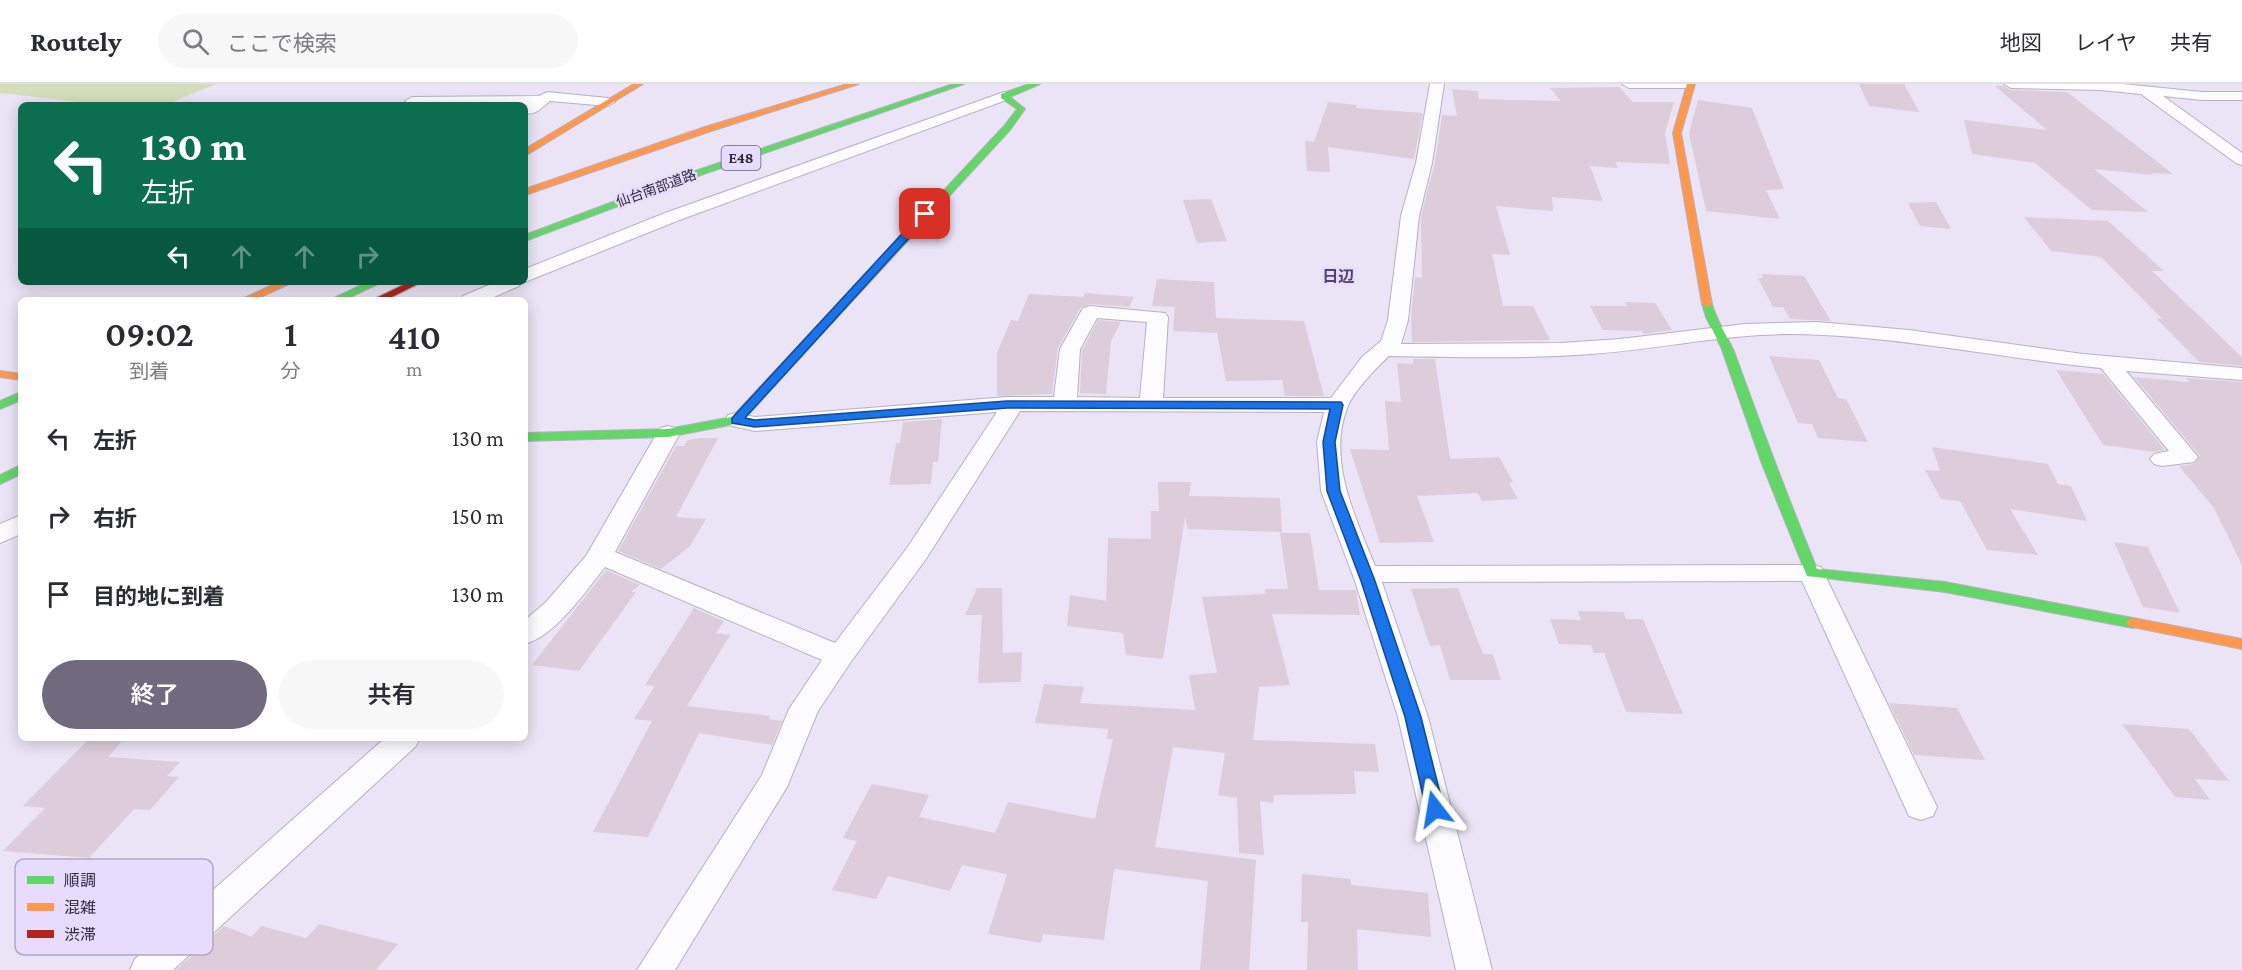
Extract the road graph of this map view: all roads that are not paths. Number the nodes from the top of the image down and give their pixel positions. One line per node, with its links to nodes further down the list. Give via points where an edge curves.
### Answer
1 (639, 84): 15 (main road)
2 (855, 84): 19 (main road)
3 (927, 84): 20 (main road, 仙台南部道路 / E48)
4 (960, 84): 21 (main road, 仙台南部道路 / E48, via 698,173)
5 (1036, 84): 11 (main road)
6 (1437, 84): 32 (street, via 1424,163 1410,216 1398,321 1391,343)
7 (1629, 84): 8 (street)
8 (1689, 84): 31 (main road, via 1677,133 1709,318)
9 (2011, 84): 10 (street)
10 (2144, 89): 12 (street); 18 (street)
11 (1004, 96): 22 (street, via 671,217); 43 (main road, via 1020,109 1007,128)
12 (2242, 96)
13 (542, 100): 14 (street); 15 (street, via 547,96); 16 (street)
14 (412, 101)
15 (608, 102): 17 (main road)
16 (528, 112)
17 (528, 151)
18 (2242, 159)
19 (528, 191)
20 (601, 195)
21 (528, 237)
22 (528, 275)
23 (281, 285): 27 (main road)
24 (370, 285): 28 (main road)
25 (410, 285): 29 (main road)
26 (505, 285): 30 (street)
27 (252, 297)
28 (342, 297)
29 (384, 297)
30 (477, 297)
31 (1720, 333): 32 (street, via 1582,348); 33 (street, via 1786,328 1843,331); 52 (main road, via 1767,465)
32 (1384, 350): 42 (street)
33 (2108, 363): 35 (street); 46 (street, via 2186,457)
34 (0, 374): 36 (main road)
35 (2242, 374)
36 (18, 377)
37 (18, 397): 41 (main road)
38 (1013, 404): 39 (street); 43 (street, via 755,424); 56 (street, via 917,553)
39 (1065, 404): 40 (street); 40 (street, via 1070,349 1090,312 1158,316)
40 (1151, 404): 42 (street)
41 (0, 405)
42 (1337, 405): 53 (street, via 1329,442 1333,491)
43 (736, 420): 44 (main road)
44 (669, 434): 45 (main road); 51 (street)
45 (528, 437)
46 (2162, 459)
47 (18, 471): 48 (main road)
48 (0, 480)
49 (18, 525): 50 (street)
50 (0, 535)
51 (600, 555): 54 (street, via 556,608); 56 (street)
52 (1812, 573): 53 (street); 55 (main road, via 1945,587); 58 (street)
53 (1366, 574): 63 (street, via 1413,717)
54 (528, 631)
55 (2242, 644)
56 (840, 656): 62 (street, via 804,709 776,779)
57 (402, 741): 59 (street)
58 (1922, 807)
59 (213, 911)
60 (165, 955): 61 (street)
61 (148, 970)
62 (656, 970)
63 (1474, 970)

